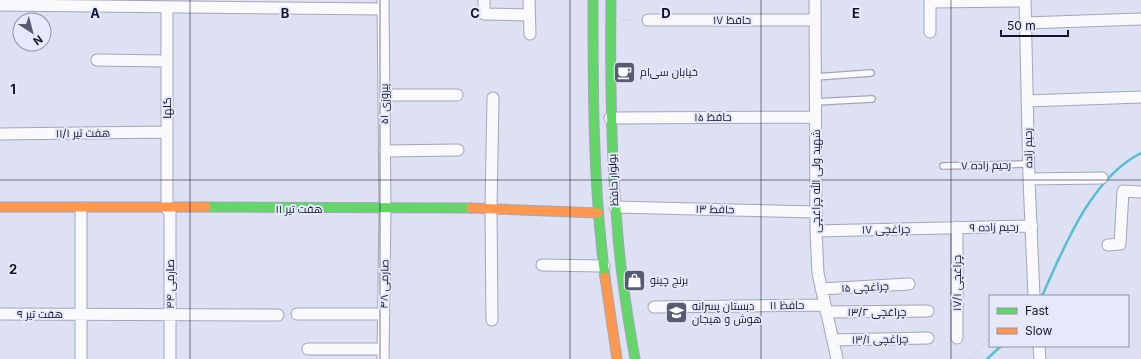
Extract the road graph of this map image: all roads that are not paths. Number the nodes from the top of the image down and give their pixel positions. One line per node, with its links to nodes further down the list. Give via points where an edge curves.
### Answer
1 (484, 0): 11 (street, via 484,14)
2 (529, 0): 11 (street)
3 (593, 0): 47 (street, بولوار حافظ, via 593,120)
4 (610, 0): 30 (street, بولوار حافظ)
5 (815, 0): 13 (street, شهید ولی الله چراغچی)
6 (1025, 1): 15 (street, رحیم زاده); 16 (street, via 930,2)
7 (138, 3): 9 (street); 10 (street)
8 (383, 5): 10 (street); 22 (street, پیروزی ۵۱)
9 (0, 6)
10 (167, 7): 19 (street, گلها)
11 (529, 15): 17 (street)
12 (648, 20): 13 (street, حافظ ۱۷)
13 (815, 20): 21 (street, شهید ولی الله چراغچی)
14 (1141, 20): 15 (street)
15 (1025, 23): 27 (street, رحیم زاده)
16 (930, 32)
17 (530, 34)
18 (97, 60): 19 (street)
19 (167, 61): 31 (street, گلها)
20 (871, 73): 21 (lane)
21 (815, 77): 28 (street, شهید ولی الله چراغچی)
22 (384, 95): 23 (street); 33 (street, پیروزی ۵۱)
23 (457, 95)
24 (1141, 97): 27 (street)
25 (493, 98): 44 (street)
26 (872, 99): 28 (lane)
27 (1027, 101): 35 (street, رحیم زاده)
28 (815, 102): 29 (street, شهید ولی الله چراغچی)
29 (815, 117): 30 (street, حافظ ۱۵); 46 (street, شهید ولی الله چراغچی)
30 (610, 118): 41 (street, بولوار حافظ)
31 (167, 132): 32 (street, هفت تیر ۱۱/۱); 45 (street, گلها)
32 (0, 134)
33 (384, 150): 34 (street); 43 (street, پیروزی ۵۱)
34 (458, 150)
35 (1028, 164): 36 (lane, رحیم زاده ۷); 38 (street, رحیم زاده)
36 (943, 166)
37 (1102, 178): 38 (street)
38 (1028, 179): 48 (street, رحیم زاده)
39 (1141, 192): 51 (street, via 1123,191 1120,244)
40 (0, 207): 42 (street, هفت تیر ۱۱)
41 (615, 207): 46 (street, حافط ۱۳); 76 (street, بولوار حافظ, via 626,316)
42 (81, 208): 45 (street, هفت تیر ۱۱); 61 (street)
43 (385, 208): 44 (street, هفت تیر ۱۱); 45 (street, هفت تیر ۱۱); 63 (street, صارمی ۴۸)
44 (491, 208): 47 (street, هفت تیر ۱۱); 66 (street)
45 (168, 209): 64 (street, صارمی ۴۴)
46 (815, 212): 50 (street, شهید ولی الله چراغچی)
47 (598, 213): 53 (street, بولوار حافظ)
48 (1032, 226): 49 (street, رحیم زاده ۹); 56 (street, رحیم زاده)
49 (957, 228): 50 (street, چراغچی ۱۷); 68 (street, چراغچی ۱۷/۱)
50 (816, 231): 55 (street, شهید ولی الله چراغچی)
51 (1108, 245)
52 (542, 265): 53 (street)
53 (604, 266): 75 (street, بولوار حافظ, via 609,318)
54 (909, 284): 55 (street, چراغچی ۱۵)
55 (821, 289): 58 (street, شهید ولی الله چراغچی)
56 (1034, 295)
57 (654, 307): 58 (street, حافظ ۱۱)
58 (825, 308): 59 (street, چراغچی ۱۳/۲); 69 (street, شهید ولی الله چراغچی)
59 (928, 311)
60 (0, 314): 61 (street, هفت تیر ۹)
61 (80, 314): 64 (street); 73 (street)
62 (297, 314): 63 (street)
63 (384, 314): 72 (street, صارمی ۴۸)
64 (170, 315): 65 (street); 74 (street, صارمی ۴۴)
65 (278, 315)
66 (492, 320)
67 (928, 338): 69 (street, چراغچی ۱۳/۱)
68 (957, 338)
69 (833, 340): 77 (street, شهید ولی الله چراغچی)
70 (1039, 347): 78 (street)
71 (308, 349): 72 (street)
72 (383, 354)
73 (81, 359)
74 (170, 359)
75 (617, 359)
76 (635, 359)
77 (837, 359)
78 (1040, 359)

